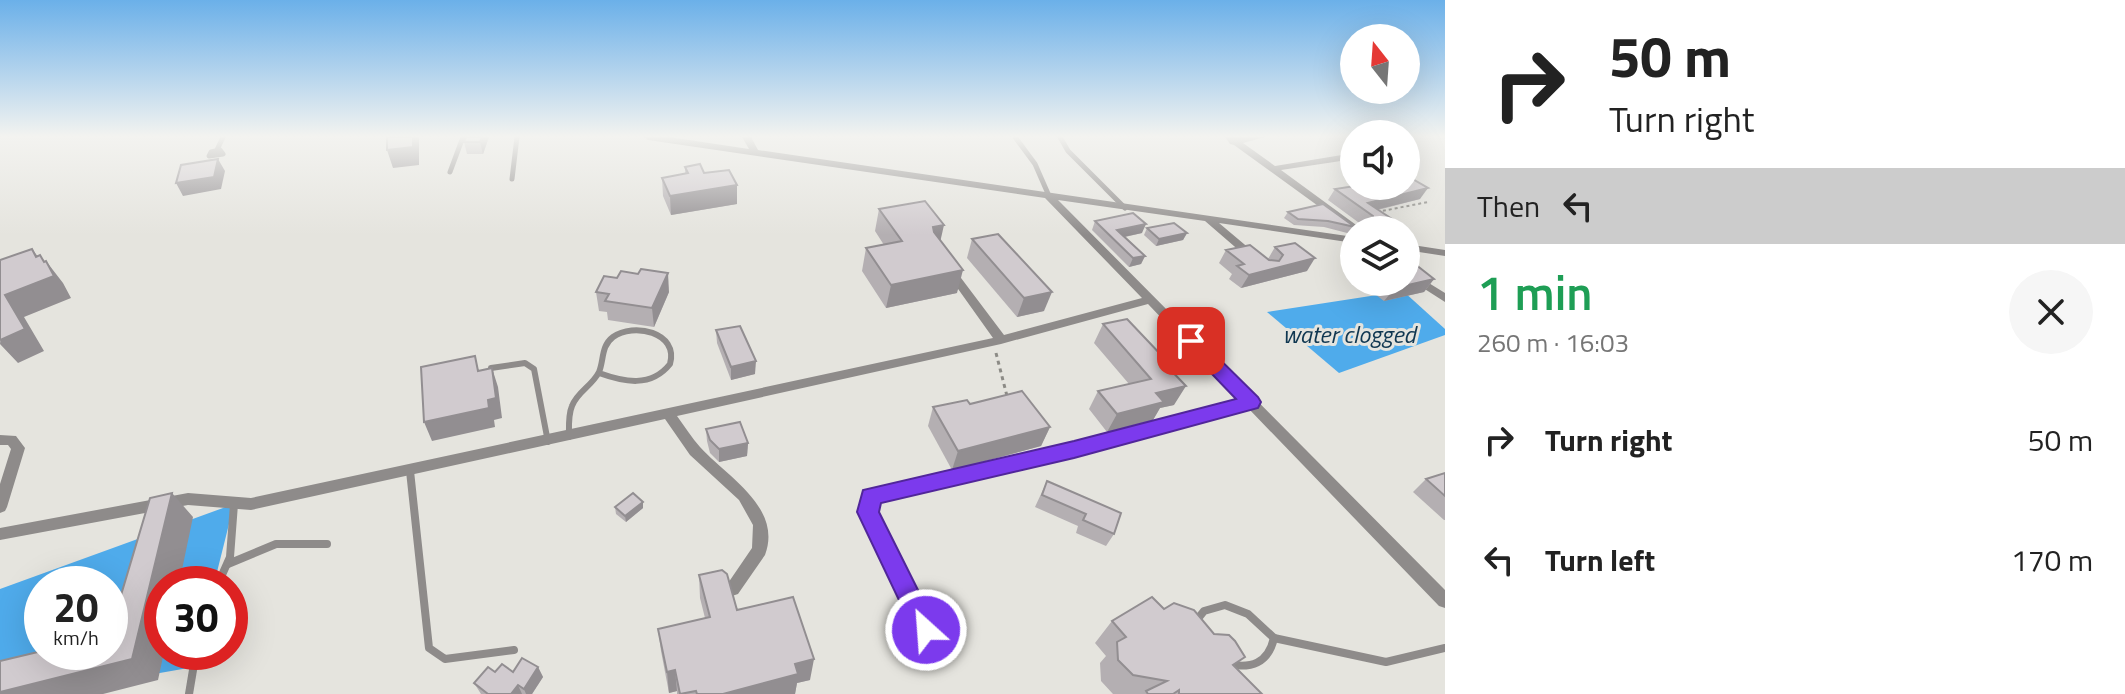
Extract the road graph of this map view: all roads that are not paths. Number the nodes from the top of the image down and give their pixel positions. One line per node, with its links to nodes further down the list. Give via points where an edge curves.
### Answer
1 (513, 169): 6 (lane)
2 (863, 169): 7 (street)
3 (1037, 169): 7 (lane)
4 (1086, 169): 8 (lane)
5 (1271, 169): 9 (street)
6 (512, 179)
7 (1049, 196): 8 (street); 18 (street)
8 (1125, 208): 10 (street)
9 (1340, 217)
10 (1210, 221): 11 (street); 15 (street)
11 (1340, 238)
12 (1420, 249): 13 (street)
13 (1445, 253)
14 (945, 265): 19 (street)
15 (1267, 269)
16 (1420, 281): 17 (street)
17 (1445, 298)
18 (1151, 300): 19 (street); 22 (street)
19 (997, 341): 23 (street)
20 (491, 368): 26 (lane, via 525,363 534,369)
21 (599, 373): 21 (lane, via 607,343 625,331 660,337 672,350 665,370 649,379 631,382); 24 (lane, via 572,402)
22 (1251, 402): 34 (street); 36 (street, via 871,497 868,512)
23 (669, 415): 24 (street); 33 (street, via 695,451 744,496 760,524 760,550)
24 (569, 437): 26 (street)
25 (0, 440): 29 (street, via 11,440 18,448)
26 (548, 442): 27 (street)
27 (410, 471): 28 (street); 39 (lane, via 429,648 445,659)
28 (234, 504): 30 (street, via 198,498); 32 (lane)
29 (0, 507)
30 (0, 534)
31 (327, 544): 32 (lane, via 277,541)
32 (228, 564)
33 (732, 589)
34 (1445, 601)
35 (1194, 629): 37 (lane, via 1199,615 1229,605 1261,621)
36 (926, 630)
37 (1274, 638): 38 (lane, via 1386,662); 40 (lane, via 1265,660 1244,668)
38 (1445, 648)
39 (514, 650)
40 (1222, 663)
41 (193, 670): 42 (lane)
42 (189, 694)

